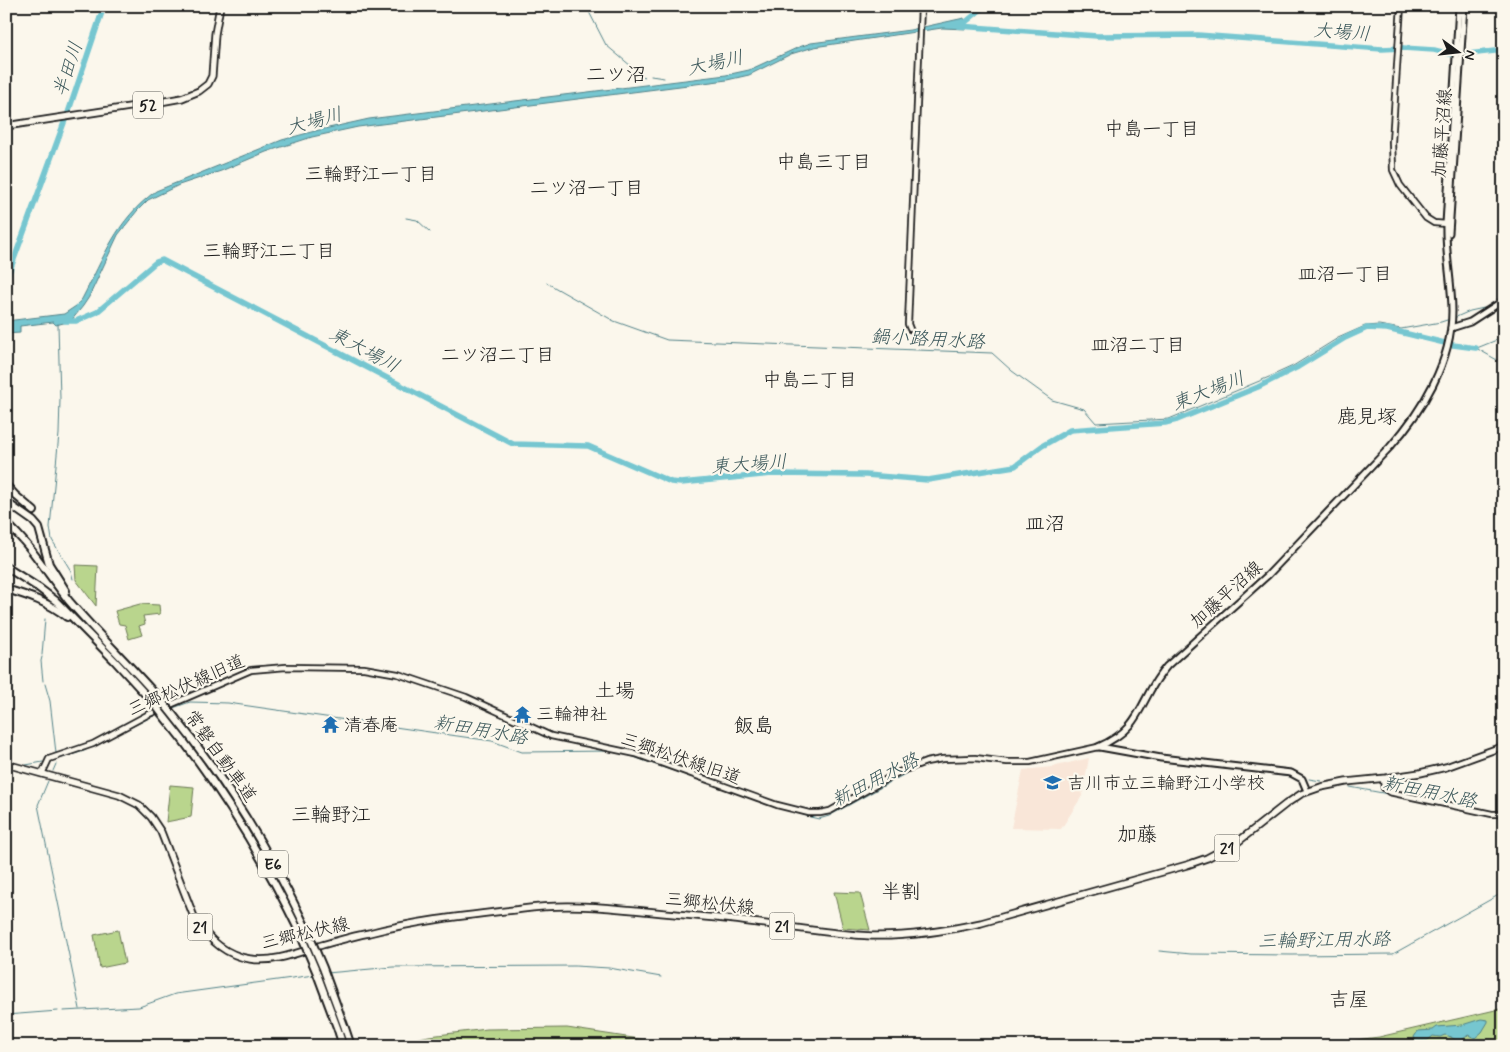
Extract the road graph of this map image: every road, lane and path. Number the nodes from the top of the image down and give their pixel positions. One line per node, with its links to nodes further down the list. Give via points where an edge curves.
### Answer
1 (220, 6): 7 (main road, 52, via 212,76 200,91 142,106)
2 (921, 6): 11 (street)
3 (1401, 6): 8 (street, via 1391,152 1394,175 1426,218 1434,223)
4 (1459, 6): 6 (main road, 加藤平沼線)
5 (1464, 6): 6 (main road, 加藤平沼線)
6 (1459, 50): 8 (main road, 加藤平沼線)
7 (6, 126)
8 (1448, 224): 10 (main road, 加藤平沼線)
9 (1504, 300): 10 (main road, via 1470,322)
10 (1451, 328): 21 (main road, 加藤平沼線, via 1439,374 1396,440 1268,575 1167,666 1129,726)
11 (910, 329)
12 (6, 485): 14 (highway)
13 (6, 502): 19 (highway, via 39,528 50,564 63,587 116,646)
14 (34, 511)
15 (6, 523): 19 (highway, 常磐自動車道 / E6, via 77,610)
16 (6, 567): 18 (highway, 常磐自動車道 / E6, via 48,594)
17 (6, 589): 18 (highway, via 52,605)
18 (91, 636): 26 (highway, 常磐自動車道 / E6, bridge, via 156,706)
19 (120, 655): 26 (highway, 常磐自動車道 / E6, bridge, via 170,710 212,766)
20 (1504, 746): 24 (main road, 三郷松伏線 / 21, via 1446,767)
21 (1098, 747): 23 (street, 三郷松伏線旧道, via 1030,762 975,758 926,762 899,772 830,811 810,813 768,802 636,754 551,736 466,697 384,670 286,667 251,670 182,699 93,744 49,759); 25 (main road, via 1291,773 1302,779)
22 (6, 764): 23 (main road, 三郷松伏線 / 21)
23 (42, 774): 25 (main road, 三郷松伏線 / 21, via 119,794 139,806 161,832 201,929 224,950 258,960 283,957 388,928 551,906 611,908 860,935 905,935 945,930 981,923 1198,862 1233,844)
24 (1383, 779): 25 (main road, 三郷松伏線 / 21, via 1331,784); 27 (street, via 1384,788 1389,792)
25 (1307, 791)
26 (234, 805): 28 (highway, 常磐自動車道 / E6, bridge, via 299,931); 29 (highway, 常磐自動車道 / E6, bridge, via 271,860 306,928)
27 (1504, 814)
28 (343, 1046)
29 (351, 1046)

